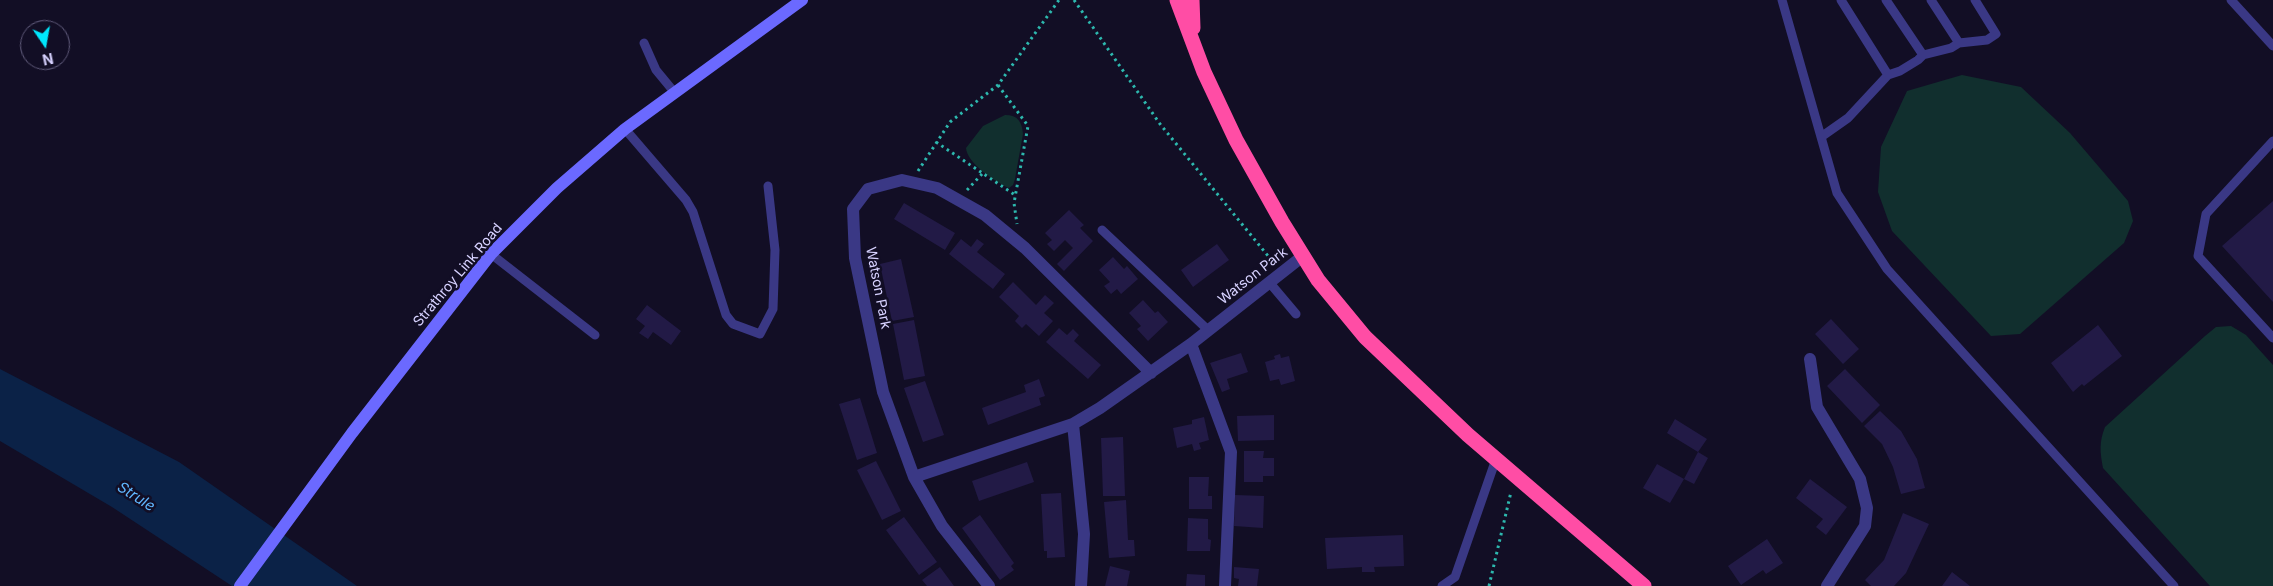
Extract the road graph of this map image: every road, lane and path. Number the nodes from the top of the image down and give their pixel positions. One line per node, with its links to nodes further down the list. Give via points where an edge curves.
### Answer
1 (802, 0): 19 (street, Strathroy Link Road)
2 (1059, 0): 18 (path)
3 (1074, 0): 33 (path, via 1160,124)
4 (1177, 0): 12 (highway)
5 (1192, 0): 12 (highway)
6 (1782, 0): 21 (lane)
7 (1841, 0): 17 (lane)
8 (1886, 0): 16 (lane)
9 (1931, 0): 14 (lane)
10 (1975, 0): 14 (lane, via 1996,34 1987,40)
11 (2231, 0): 15 (lane)
12 (1194, 41): 32 (highway, via 1204,72 1236,140)
13 (644, 43): 19 (lane, via 656,70)
14 (1959, 43): 16 (lane)
15 (2273, 46)
16 (1922, 55): 17 (lane, via 1900,72)
17 (1888, 75): 21 (lane, via 1848,118)
18 (998, 85): 23 (path, via 950,122); 27 (path, via 1028,126)
19 (675, 93): 20 (street, Strathroy Link Road)
20 (626, 130): 26 (lane, via 693,212 726,315 733,324 760,334 773,309 775,250); 31 (street, Strathroy Link Road, via 557,188)
21 (1820, 137): 54 (lane, via 1836,194 1887,269)
22 (2273, 141): 38 (lane, via 2206,214 2198,256)
23 (936, 142): 24 (path); 25 (path)
24 (983, 173): 27 (path); 28 (path)
25 (913, 183): 28 (street, Watson Park, via 937,188); 44 (street, Watson Park, via 902,180 868,190 853,209 855,258 883,392)
26 (768, 186)
27 (1015, 195): 29 (path)
28 (958, 200): 41 (street, Watson Park, via 985,215 1025,248)
29 (1014, 203)
30 (1102, 230): 36 (lane)
31 (491, 254): 37 (lane); 46 (street, Strathroy Link Road, via 352,433)
32 (1303, 256): 33 (street, Watson Park); 43 (highway, via 1318,280 1365,337)
33 (1281, 272): 34 (street, Watson Park)
34 (1269, 282): 35 (lane); 36 (street, Watson Park)
35 (1296, 314)
36 (1208, 330): 39 (street, Watson Park)
37 (595, 335)
38 (2273, 338)
39 (1191, 344): 41 (street, Watson Park); 49 (street, via 1231,452)
40 (1810, 359): 53 (street, via 1817,407 1860,479 1867,508 1865,526)
41 (1151, 373): 42 (street, Watson Park)
42 (1073, 424): 44 (street, Watson Park); 48 (street, via 1084,534)
43 (1496, 459): 45 (highway); 50 (lane, via 1455,577)
44 (914, 477): 47 (street, Watson Park, via 942,526)
45 (1518, 478): 51 (path, via 1509,496); 52 (highway)
46 (240, 586)
47 (989, 586)
48 (1081, 586)
49 (1225, 586)
50 (1442, 586)
51 (1489, 586)
52 (1644, 586)
53 (1827, 586)
54 (2174, 586)

